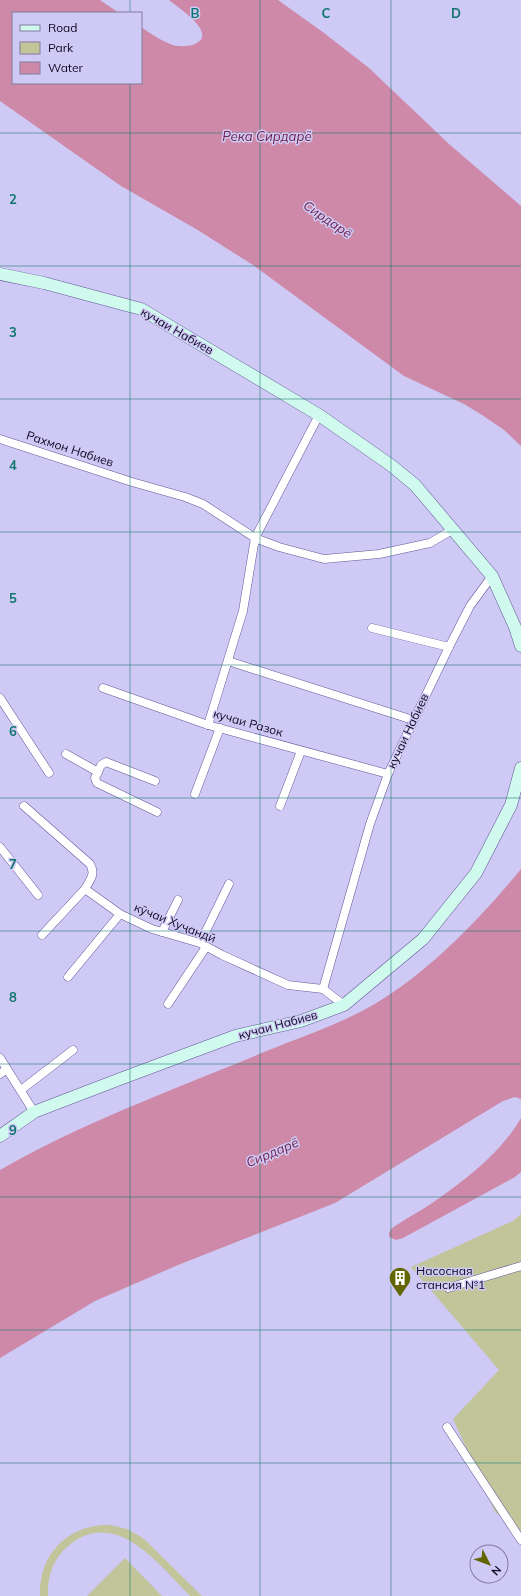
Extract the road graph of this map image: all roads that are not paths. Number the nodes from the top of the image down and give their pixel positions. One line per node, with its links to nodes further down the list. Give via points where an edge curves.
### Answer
1 (0, 274): 2 (main road, кучаи Набиев, via 141,309)
2 (319, 415): 4 (main road, кучаи Набиев, via 415,485); 5 (street)
3 (0, 439): 5 (street, Рахмон Набиев, via 185,497 203,504)
4 (452, 530): 5 (street, via 430,543 379,554 324,559 278,548); 6 (main road, кучаи Набиев)
5 (255, 538): 10 (street, via 243,610)
6 (492, 576): 8 (main road, кучаи Набиев); 9 (street, кучаи Набиев, via 470,606)
7 (372, 628): 9 (street)
8 (521, 646)
9 (449, 647): 13 (street, кучаи Набиев)
10 (228, 661): 13 (street); 14 (street)
11 (104, 688): 14 (street, кучаи Разок)
12 (0, 698): 20 (street)
13 (413, 720): 21 (street, кучаи Набиев)
14 (208, 725): 15 (street, кучаи Разок)
15 (220, 728): 16 (street, кучаи Разок); 23 (street)
16 (301, 750): 21 (street, кучаи Разок); 25 (street)
17 (66, 754): 19 (street)
18 (521, 768): 39 (main road, кучаи Набиев, via 512,805 476,873 423,939)
19 (98, 772): 22 (street, via 101,765 106,762); 26 (street, via 95,778 97,783)
20 (48, 773)
21 (388, 774): 37 (street, кучаи Набиев, via 370,824)
22 (155, 781)
23 (195, 794)
24 (24, 806): 29 (street, via 90,864 93,876)
25 (280, 806)
26 (157, 812)
27 (0, 847): 30 (street)
28 (229, 884): 35 (street)
29 (85, 889): 32 (street, кӯчаи Хуҷандӣ); 34 (street)
30 (38, 895)
31 (178, 900): 33 (street)
32 (120, 914): 33 (street, кӯчаи Хуҷандӣ); 36 (street)
33 (162, 932): 35 (street, кӯчаи Хуҷандӣ)
34 (42, 935)
35 (203, 945): 37 (street, кӯчаи Хуҷандӣ, via 288,985); 38 (street)
36 (68, 976)
37 (323, 990): 39 (street, кӯчаи Хуҷандӣ)
38 (168, 1004)
39 (344, 1005): 45 (main road, кучаи Набиев, via 301,1021 235,1036)
40 (74, 1050): 44 (street)
41 (0, 1058): 42 (street)
42 (7, 1069): 43 (street); 44 (street)
43 (0, 1074)
44 (21, 1090): 45 (street)
45 (34, 1112): 46 (main road, кучаи Набиев)
46 (0, 1136)
47 (521, 1266): 48 (street)
48 (448, 1288)
49 (447, 1427): 50 (street)
50 (521, 1540)

